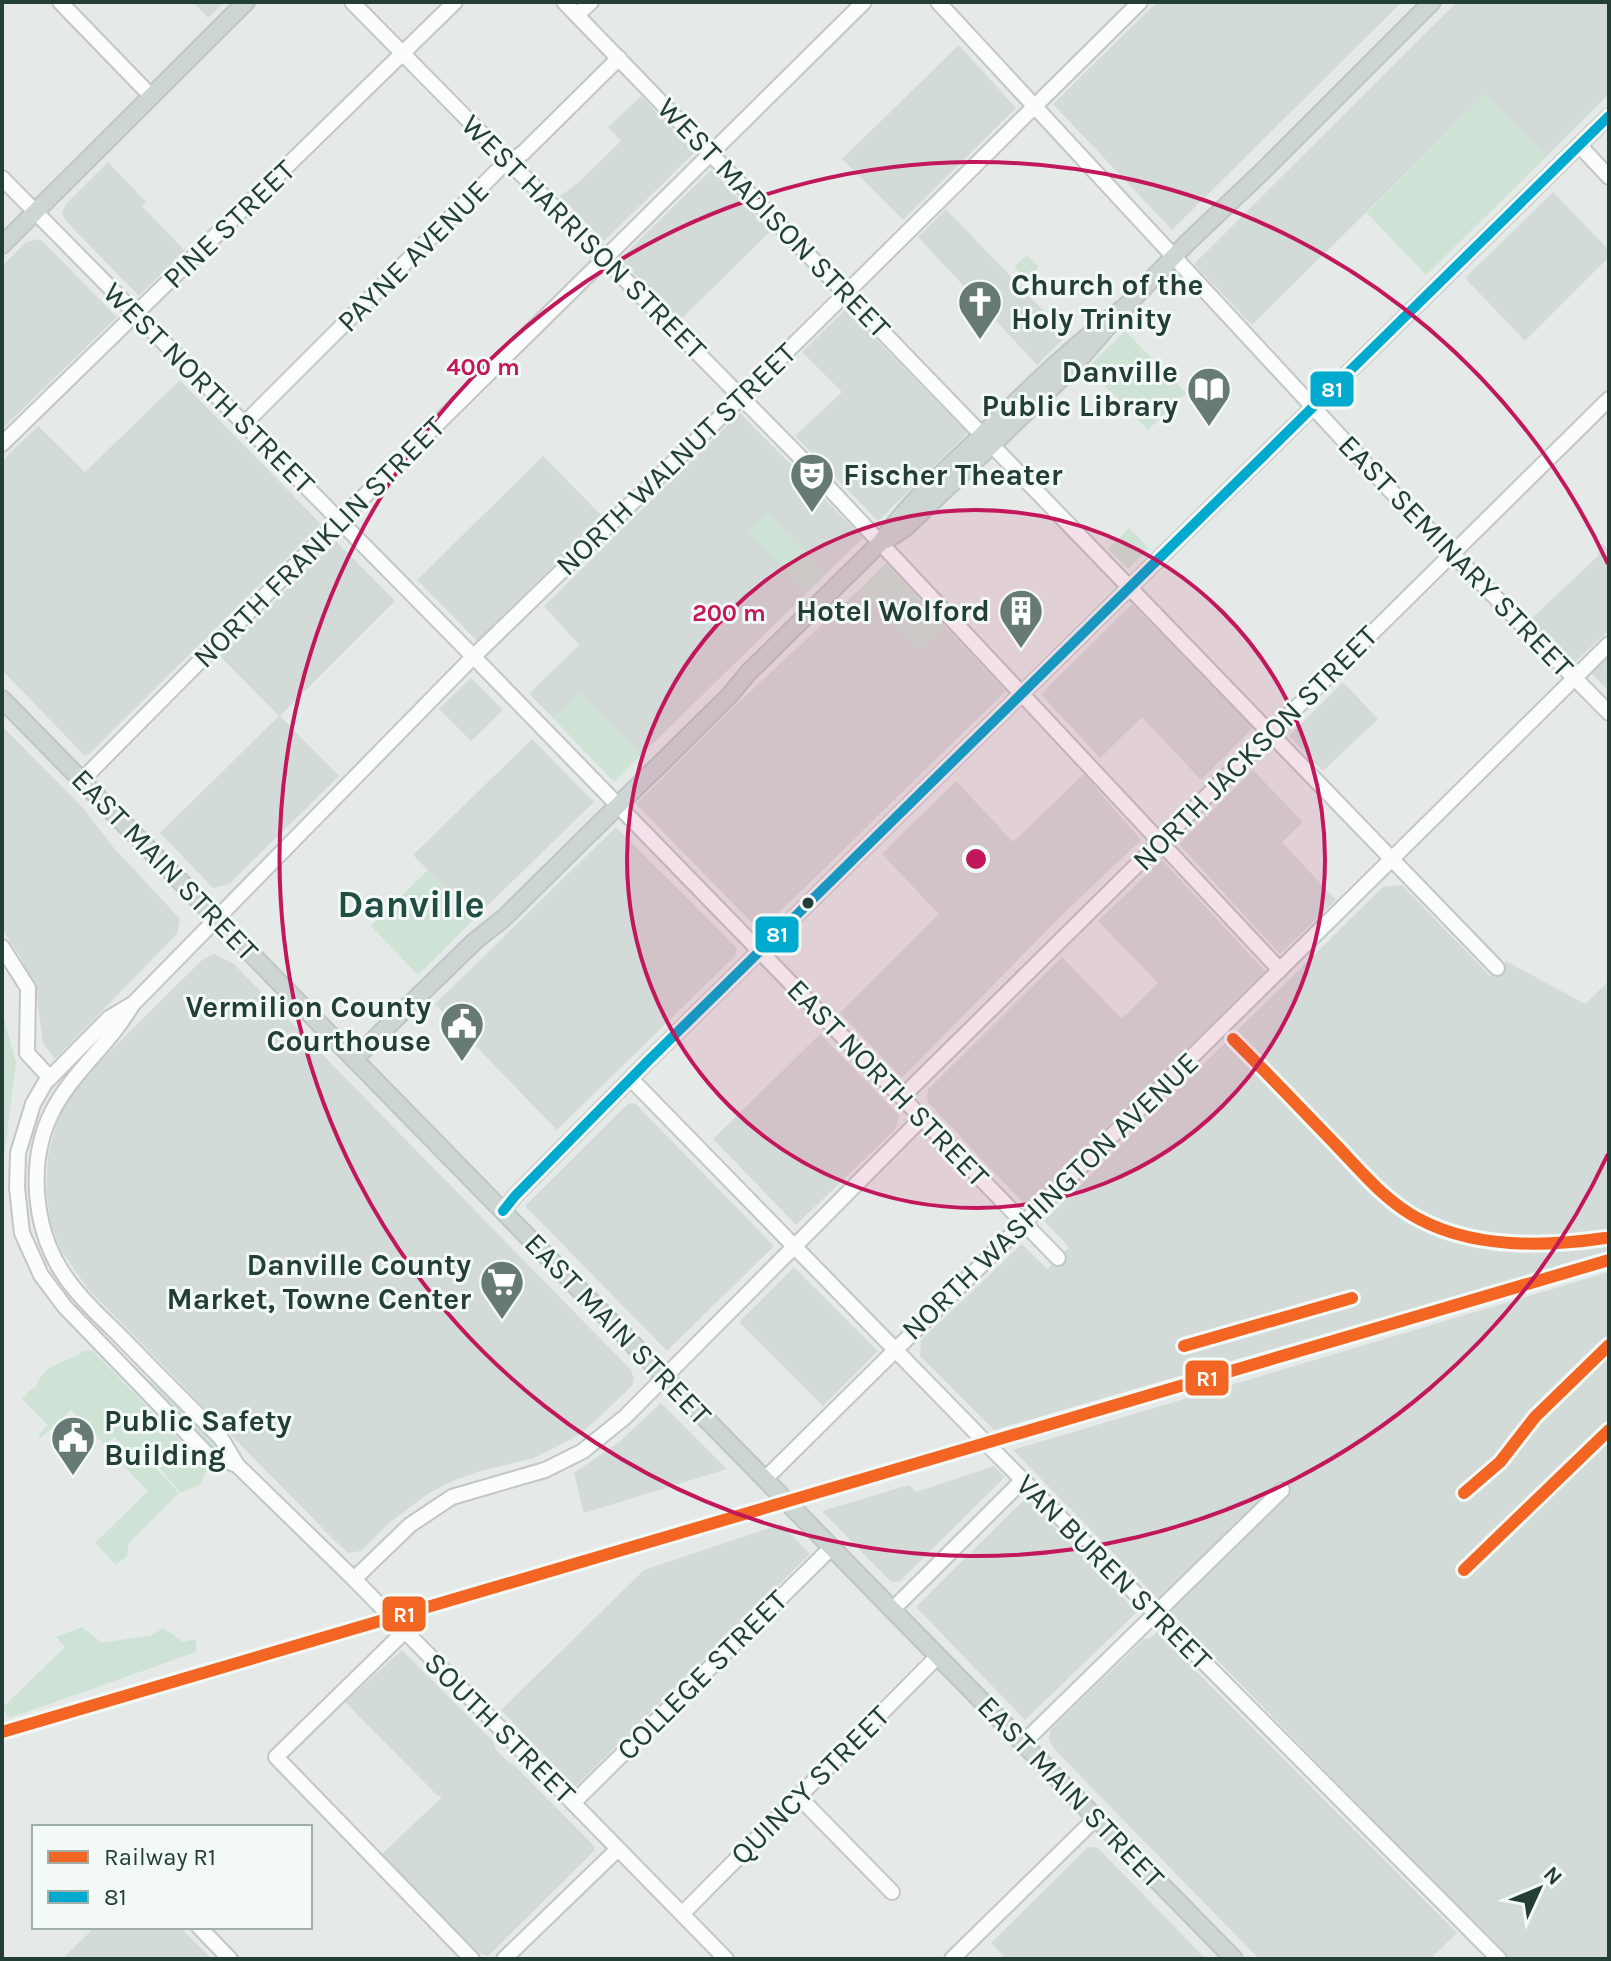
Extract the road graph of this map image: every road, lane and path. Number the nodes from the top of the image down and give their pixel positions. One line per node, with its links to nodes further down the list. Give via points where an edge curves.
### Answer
1 (60, 2): 14 (street)
2 (246, 2): 14 (main road)
3 (352, 2): 12 (street, WEST HARRISON STREET)
4 (455, 2): 12 (street, PINE STREET)
5 (564, 2): 11 (street, WEST MADISON STREET)
6 (591, 2): 11 (street)
7 (864, 2): 18 (street, NORTH FRANKLIN STREET)
8 (938, 2): 15 (street, EAST SEMINARY STREET)
9 (1140, 2): 15 (street, NORTH WALNUT STREET)
10 (1432, 2): 24 (main road)
11 (577, 15): 13 (street, WEST MADISON STREET)
12 (403, 53): 19 (street, WEST HARRISON STREET); 27 (street, PINE STREET)
13 (619, 58): 18 (street, WEST MADISON STREET); 19 (street, PAYNE AVENUE)
14 (152, 97): 22 (main road)
15 (1035, 106): 24 (street, EAST SEMINARY STREET); 26 (street, NORTH WALNUT STREET)
16 (1609, 116): 17 (street)
17 (1579, 145): 20 (street); 30 (street)
18 (711, 154): 25 (street, NORTH FRANKLIN STREET); 26 (street, WEST MADISON STREET)
19 (510, 162): 25 (street, WEST HARRISON STREET); 31 (street, PAYNE AVENUE)
20 (1609, 177)
21 (2, 178): 22 (street, WEST NORTH STREET)
22 (36, 212): 23 (main road); 27 (street, WEST NORTH STREET)
23 (2, 245)
24 (1174, 257): 30 (street, EAST SEMINARY STREET); 32 (main road, via 1125,307 1087,334)
25 (604, 259): 28 (street, WEST HARRISON STREET); 34 (street, NORTH FRANKLIN STREET)
26 (846, 292): 28 (street, NORTH WALNUT STREET); 32 (street, WEST MADISON STREET)
27 (136, 314): 31 (street, WEST NORTH STREET); 33 (street, PINE STREET)
28 (741, 397): 35 (street, WEST HARRISON STREET); 39 (street, NORTH WALNUT STREET)
29 (1609, 399): 36 (street, NORTH JACKSON STREET)
30 (1313, 408): 36 (street, EAST SEMINARY STREET); 37 (street)
31 (244, 424): 34 (street, WEST NORTH STREET)
32 (988, 439): 35 (main road, via 898,517); 37 (street, WEST MADISON STREET)
33 (2, 444)
34 (340, 521): 39 (street, WEST NORTH STREET); 45 (street, NORTH FRANKLIN STREET)
35 (881, 542): 41 (street, WEST HARRISON STREET); 46 (main road)
36 (1452, 554): 40 (street, EAST SEMINARY STREET); 44 (street, NORTH JACKSON STREET)
37 (1131, 587): 41 (street); 44 (street, WEST MADISON STREET)
38 (1609, 644): 40 (street, NORTH WASHINGTON AVENUE)
39 (473, 657): 46 (street, WEST NORTH STREET); 49 (street, NORTH WALNUT STREET)
40 (1574, 678): 43 (street, EAST SEMINARY STREET); 48 (street, NORTH WASHINGTON AVENUE)
41 (1022, 694): 47 (street, WEST HARRISON STREET); 51 (street)
42 (2, 699): 45 (main road, EAST MAIN STREET)
43 (1609, 713)
44 (1271, 732): 47 (street, NORTH JACKSON STREET); 48 (street, WEST MADISON STREET)
45 (82, 780): 49 (main road, EAST MAIN STREET)
46 (617, 806): 51 (street, EAST NORTH STREET); 55 (main road)
47 (1160, 842): 53 (street, WEST HARRISON STREET); 58 (street, NORTH JACKSON STREET)
48 (1391, 860): 52 (street, WEST MADISON STREET); 53 (street, NORTH WASHINGTON AVENUE)
49 (217, 919): 54 (street, NORTH WALNUT STREET); 55 (main road, EAST MAIN STREET)
50 (2, 947): 56 (street, via 28,988 27,1053)
51 (760, 952): 57 (street); 58 (street, EAST NORTH STREET)
52 (1497, 968)
53 (1280, 970): 61 (street, NORTH WASHINGTON AVENUE)
54 (132, 1005): 56 (street, SOUTH STREET, via 109,1018); 66 (street, SOUTH STREET, via 119,1029 63,1091 50,1116 38,1154 41,1221 61,1270 221,1438)
55 (354, 1059): 60 (main road, EAST MAIN STREET)
56 (50, 1078): 66 (street, SOUTH STREET, via 33,1104 18,1153 22,1233 41,1275 65,1307 207,1454)
57 (631, 1079): 60 (street); 62 (street, VAN BUREN STREET)
58 (902, 1097): 59 (street, EAST NORTH STREET)
59 (922, 1118): 61 (street, EAST NORTH STREET); 62 (street)
60 (503, 1211): 65 (main road, EAST MAIN STREET)
61 (1024, 1223): 63 (street, EAST NORTH STREET); 64 (street, NORTH WASHINGTON AVENUE)
62 (795, 1246): 64 (street, VAN BUREN STREET); 65 (street)
63 (1058, 1258)
64 (894, 1349): 67 (street, NORTH WASHINGTON AVENUE); 68 (street, VAN BUREN STREET)
65 (665, 1376): 67 (main road, EAST MAIN STREET); 71 (street, via 583,1451 545,1470 452,1497 410,1525)
66 (237, 1465): 71 (street, SOUTH STREET)
67 (765, 1479): 70 (main road, EAST MAIN STREET)
68 (1023, 1480): 72 (street); 73 (street, VAN BUREN STREET)
69 (1282, 1490): 73 (street)
70 (831, 1548): 72 (main road, EAST MAIN STREET); 78 (street, COLLEGE STREET)
71 (354, 1579): 74 (street, SOUTH STREET)
72 (892, 1610): 75 (main road, EAST MAIN STREET)
73 (1156, 1615): 76 (street); 90 (street, VAN BUREN STREET)
74 (405, 1631): 78 (street, SOUTH STREET); 85 (street, via 276,1757)
75 (938, 1656): 76 (main road, EAST MAIN STREET); 77 (street, QUINCY STREET)
76 (1023, 1743): 79 (main road, EAST MAIN STREET)
77 (799, 1797): 81 (street); 82 (street, QUINCY STREET)
78 (574, 1802): 80 (street, SOUTH STREET)
79 (1096, 1818): 88 (street); 89 (main road, EAST MAIN STREET)
80 (618, 1849): 82 (street, SOUTH STREET); 86 (street)
81 (892, 1892)
82 (682, 1914): 87 (street, SOUTH STREET)
83 (201, 1929): 84 (street)
84 (230, 1959)
85 (472, 1959)
86 (504, 1959)
87 (726, 1959)
88 (952, 1959)
89 (1234, 1959)
90 (1499, 1959)

